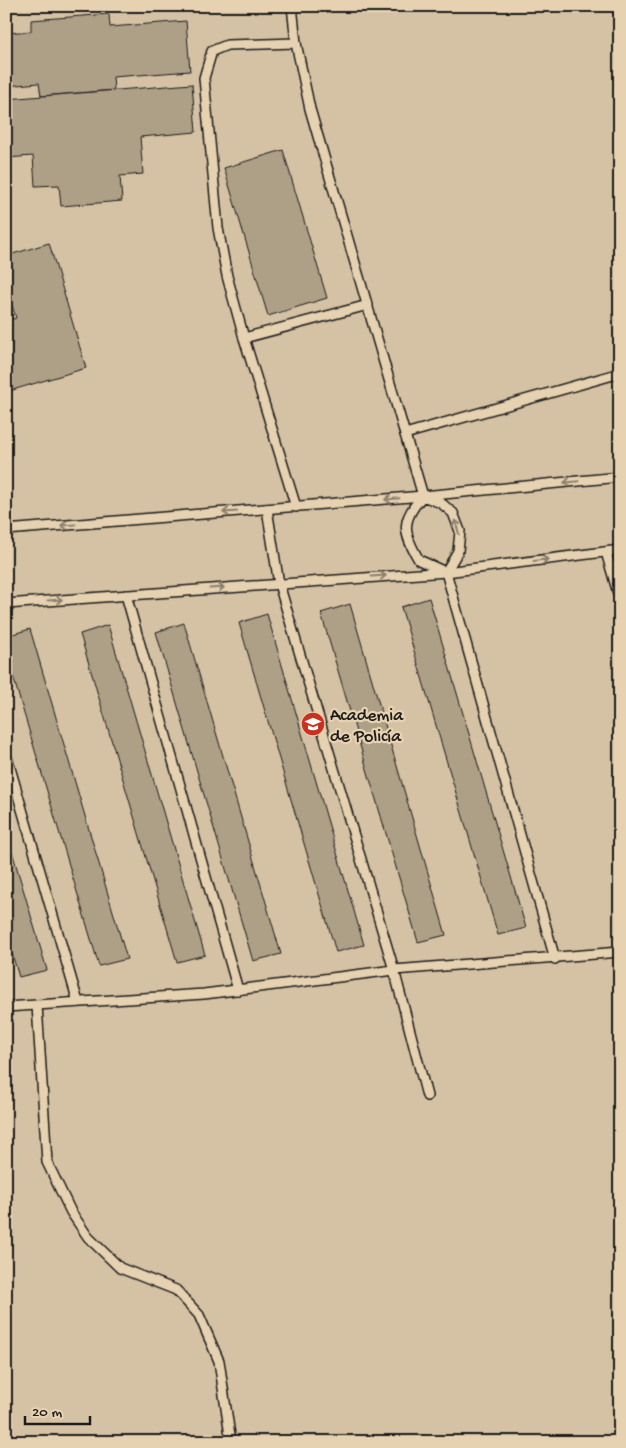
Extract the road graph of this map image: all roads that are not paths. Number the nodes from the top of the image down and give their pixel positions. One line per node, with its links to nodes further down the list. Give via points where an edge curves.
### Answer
1 (292, 6): 4 (lane)
2 (617, 6): 3 (lane)
3 (620, 16)
4 (296, 43): 5 (lane, via 310,109); 6 (lane, via 227,45 212,51 204,78 218,228)
5 (368, 305): 6 (lane); 8 (lane)
6 (244, 338): 11 (lane)
7 (620, 374): 8 (lane)
8 (405, 434): 10 (lane)
9 (620, 477): 10 (lane, one-way to 10)
10 (423, 496): 11 (lane, one-way to 11); 16 (lane, one-way to 10, via 458,551 460,531 453,513 441,503); 16 (lane, via 406,520 406,534 419,560)
11 (296, 507): 12 (lane)
12 (267, 509): 13 (lane, one-way to 13); 17 (lane)
13 (6, 530)
14 (620, 550): 15 (lane)
15 (606, 552): 16 (lane, one-way to 15); 19 (lane)
16 (446, 572): 17 (lane, one-way to 16); 23 (lane)
17 (279, 584): 18 (lane, one-way to 17); 24 (lane)
18 (126, 595): 20 (lane, one-way to 18); 25 (lane)
19 (620, 600)
20 (6, 604)
21 (6, 754): 26 (lane)
22 (620, 952): 23 (lane)
23 (555, 959): 24 (lane)
24 (394, 970): 25 (lane); 29 (lane)
25 (238, 990): 26 (lane)
26 (78, 1002): 27 (lane)
27 (38, 1005): 28 (lane); 30 (lane, via 47,1162 71,1212 88,1237 120,1268 176,1290 199,1315 219,1361)
28 (6, 1007)
29 (428, 1096)
30 (231, 1442)

